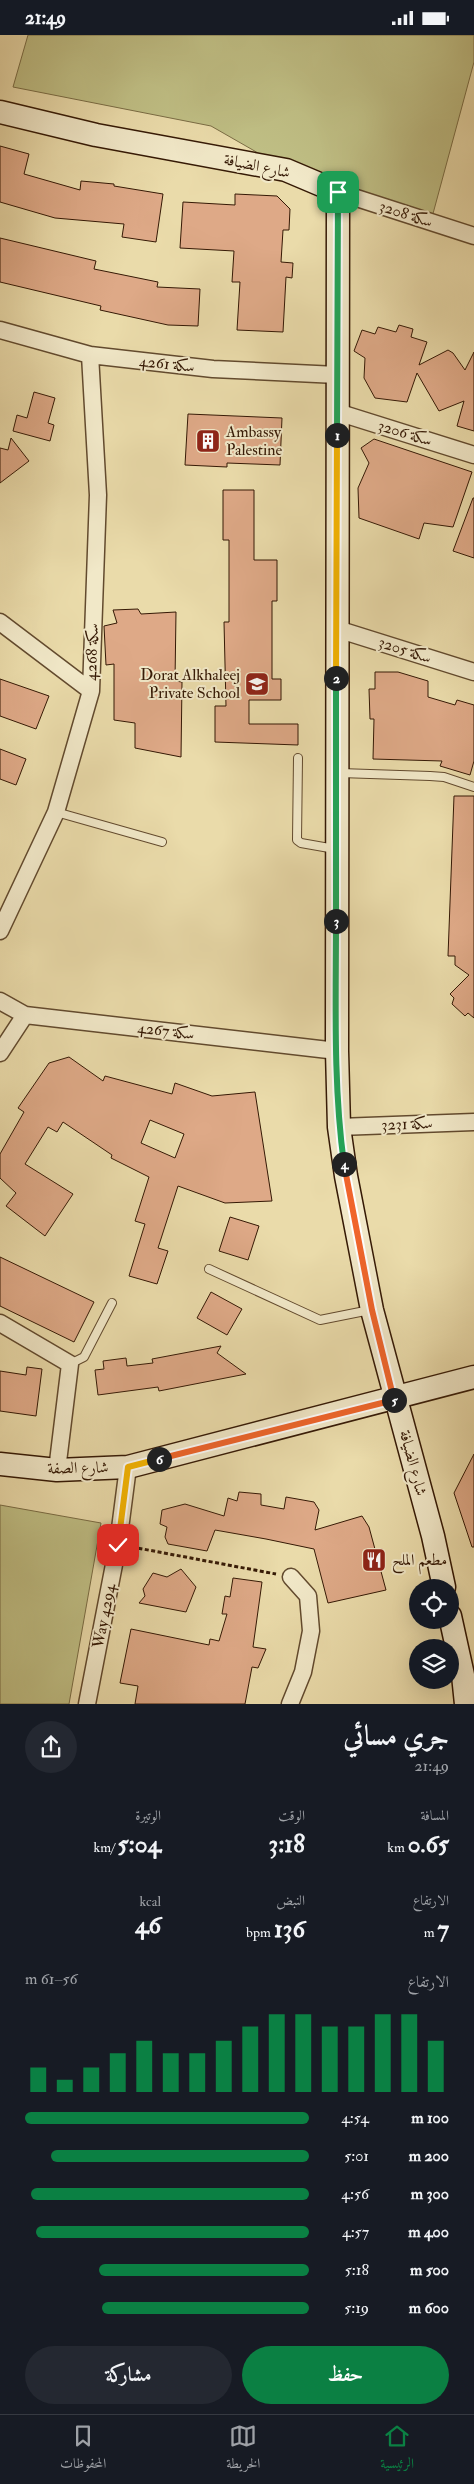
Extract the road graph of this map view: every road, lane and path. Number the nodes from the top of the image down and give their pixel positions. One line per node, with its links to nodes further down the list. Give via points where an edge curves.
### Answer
1 (0, 112): 2 (street, شارع الضيافة, via 96,135 286,170)
2 (338, 192): 3 (street, سكة 3208); 6 (street, شارع الضيافة)
3 (474, 236)
4 (0, 330): 5 (street, سكة 4261)
5 (90, 355): 6 (street, سكة 4261, via 212,369); 12 (street, سكة 4268, via 98,495)
6 (337, 375): 7 (street, شارع الضيافة)
7 (337, 412): 8 (street, سكة 3206); 10 (street, شارع الضيافة)
8 (474, 455)
9 (0, 622): 12 (street)
10 (336, 629): 11 (street, سكة 3205); 14 (street, شارع الضيافة)
11 (474, 672)
12 (91, 691): 16 (street, سكة 4268)
13 (298, 758): 18 (lane, via 297,840)
14 (336, 773): 15 (lane, via 444,777); 18 (street, شارع الضيافة)
15 (474, 787)
16 (56, 812): 17 (lane); 19 (street, سكة 4268)
17 (162, 842)
18 (336, 849): 22 (street, شارع الضيافة)
19 (0, 931)
20 (0, 1001): 21 (street, سكة 4267)
21 (25, 1015): 22 (street, سكة 4267); 23 (street)
22 (336, 1051): 25 (street, شارع الضيافة)
23 (0, 1053)
24 (474, 1122): 25 (street, سكة 3231)
25 (339, 1127): 28 (street, شارع الضيافة)
26 (209, 1269): 28 (lane, via 320,1320)
27 (112, 1303): 30 (lane, via 84,1357)
28 (372, 1310): 32 (street, شارع الضيافة)
29 (0, 1323): 30 (street)
30 (70, 1363): 35 (street)
31 (474, 1377): 32 (street, شارع الصفة)
32 (396, 1399): 34 (street, شارع الصفة); 38 (street, شارع الضيافة)
33 (0, 1464): 35 (street, شارع الصفة)
34 (128, 1467): 35 (street, شارع الصفة); 36 (street, Way 4294)
35 (57, 1470)
36 (118, 1545): 37 (path); 41 (street, Way 4294)
37 (291, 1577): 42 (street, via 308,1596 311,1631 303,1672)
38 (442, 1579)
39 (454, 1629): 40 (street)
40 (468, 1674): 43 (street)
41 (87, 1704)
42 (290, 1704)
43 (466, 1704)

